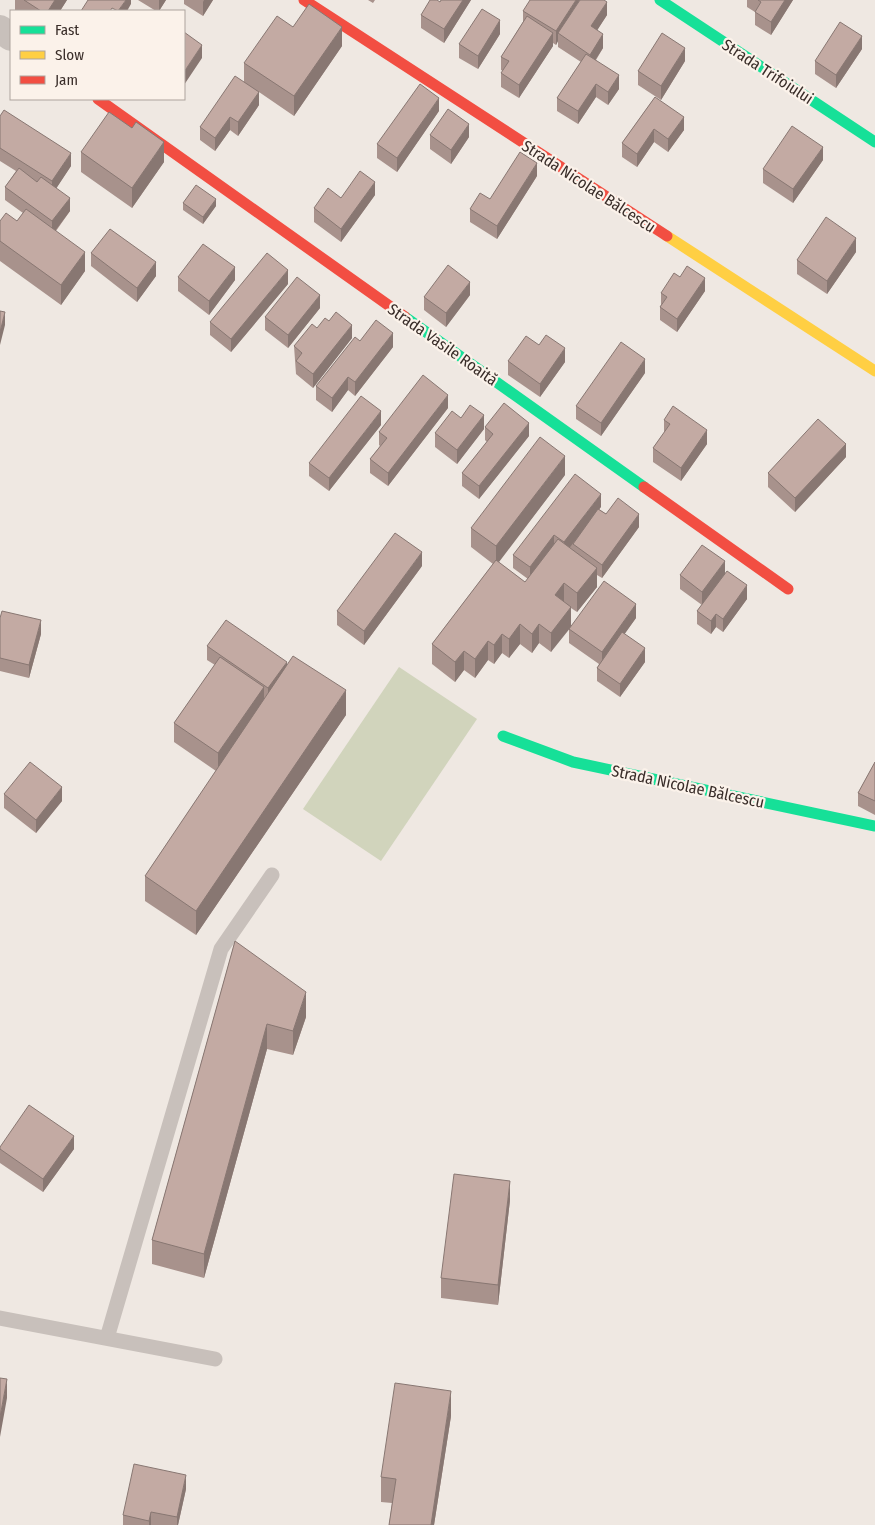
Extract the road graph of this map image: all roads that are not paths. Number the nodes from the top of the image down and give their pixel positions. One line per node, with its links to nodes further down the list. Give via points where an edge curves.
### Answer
1 (304, 0): 5 (street, Strada Nicolae Bălcescu)
2 (660, 0): 4 (street, Strada Trifoiului)
3 (99, 100): 6 (street, Strada Vasile Roaită)
4 (875, 142)
5 (875, 371)
6 (788, 589)
7 (503, 736): 8 (street, Strada Nicolae Bălcescu, via 573,762)
8 (875, 826)
9 (272, 874): 11 (lane, via 221,949)
10 (0, 1318): 11 (lane)
11 (107, 1338): 12 (lane)
12 (215, 1359)

